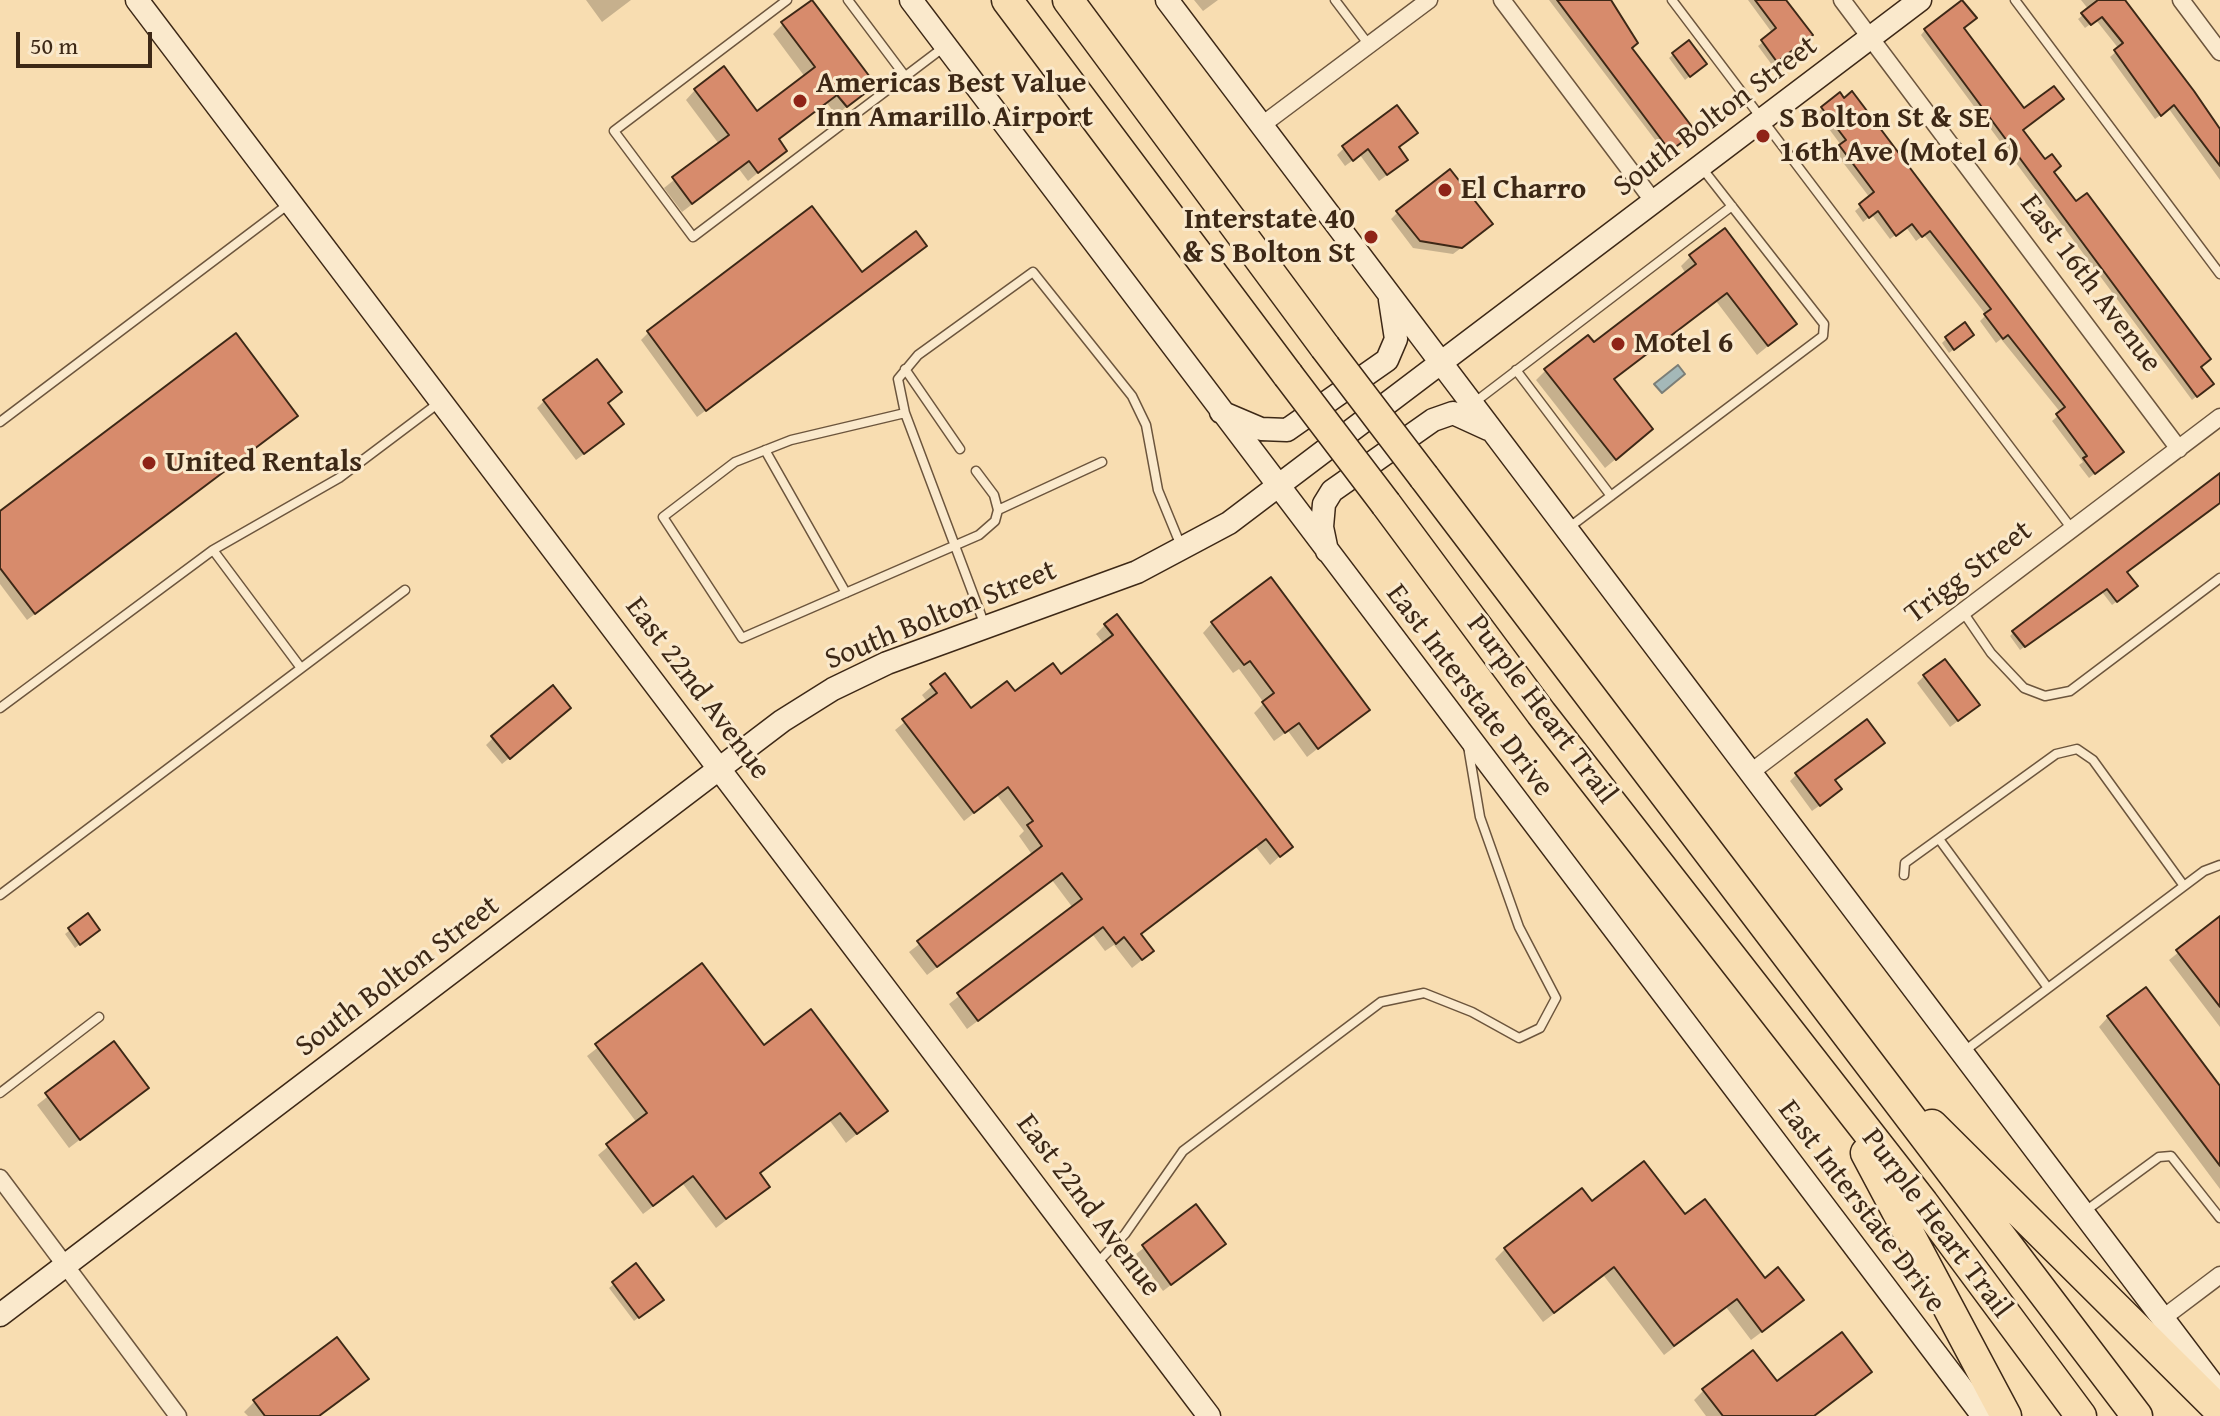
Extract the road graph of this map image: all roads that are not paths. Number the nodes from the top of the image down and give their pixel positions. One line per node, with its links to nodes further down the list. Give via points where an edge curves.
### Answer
1 (137, 0): 24 (main road, East 22nd Avenue)
2 (787, 0): 20 (lane, via 614,131 693,237)
3 (848, 0): 20 (lane)
4 (911, 0): 18 (main road, East Interstate Drive)
5 (1007, 0): 72 (highway, Purple Heart Trail, bridge, via 1541,713)
6 (1068, 0): 71 (highway, Purple Heart Trail, bridge)
7 (1167, 0): 22 (main road)
8 (1335, 0): 17 (lane)
9 (1429, 0): 17 (street)
10 (1502, 0): 25 (street)
11 (1672, 0): 21 (lane)
12 (1842, 0): 16 (street, East 16th Avenue)
13 (1920, 0): 16 (main road, South Bolton Street)
14 (2015, 0): 27 (lane)
15 (2181, 0): 19 (street)
16 (1870, 38): 21 (main road, South Bolton Street); 40 (street, East 16th Avenue)
17 (1369, 45): 22 (street)
18 (945, 46): 20 (lane); 34 (main road, East Interstate Drive)
19 (2220, 52)
20 (905, 76)
21 (1762, 120): 23 (main road, South Bolton Street); 48 (lane)
22 (1262, 125): 28 (main road)
23 (1701, 166): 25 (main road, South Bolton Street); 26 (lane)
24 (290, 202): 32 (main road, East 22nd Avenue); 37 (lane)
25 (1654, 202): 29 (main road, South Bolton Street)
26 (1732, 206): 31 (lane); 45 (lane, via 1824,324 1823,336)
27 (2220, 274)
28 (1388, 293): 29 (main road); 34 (main road, via 1396,339 1387,360 1287,430 1261,429)
29 (1443, 364): 33 (main road); 44 (main road, South Bolton Street)
30 (905, 369): 35 (lane, via 898,379); 39 (lane); 51 (lane, via 1033,272 1132,396 1146,425 1158,490)
31 (1516, 370): 33 (lane); 45 (lane)
32 (441, 401): 50 (lane, via 339,478); 61 (main road, East 22nd Avenue)
33 (1472, 404): 38 (main road)
34 (1220, 412): 44 (main road, East Interstate Drive)
35 (905, 413): 41 (lane); 49 (lane)
36 (2220, 417): 40 (street, Trigg Street)
37 (0, 422)
38 (1493, 431): 47 (main road); 52 (main road, via 1453,413 1433,420 1332,491 1324,504 1322,527)
39 (960, 449)
40 (2179, 449): 48 (street, Trigg Street)
41 (765, 450): 55 (lane); 55 (lane, via 735,462 663,517 742,638)
42 (1102, 462): 46 (lane)
43 (976, 471): 46 (lane)
44 (1277, 489): 51 (main road, South Bolton Street); 52 (main road, East Interstate Drive)
45 (1611, 496): 47 (lane)
46 (998, 510): 49 (lane, via 995,521 979,535)
47 (1567, 529): 62 (main road)
48 (2072, 529): 56 (street, Trigg Street)
49 (954, 546): 55 (lane); 57 (lane)
50 (213, 550): 58 (lane); 59 (lane)
51 (1183, 551): 57 (main road, South Bolton Street)
52 (1328, 554): 60 (main road, East Interstate Drive)
53 (2220, 578): 56 (lane, via 2070,691 2045,696 2024,688)
54 (405, 590): 58 (lane)
55 (846, 593)
56 (1963, 612): 62 (street, Trigg Street)
57 (986, 627): 61 (main road, South Bolton Street, via 833,689 782,721)
58 (301, 668): 67 (lane)
59 (0, 708)
60 (1467, 738): 77 (lane, via 1480,817 1519,927 1556,998 1540,1028 1519,1038 1424,993 1381,1002 1183,1151 1125,1234); 86 (main road, East Interstate Drive)
61 (721, 771): 77 (main road, East 22nd Avenue); 78 (main road, South Bolton Street)
62 (1751, 772): 70 (main road)
63 (1939, 839): 65 (lane, via 1905,863); 66 (lane, via 2056,754 2077,749 2093,760); 68 (lane)
64 (2220, 865): 66 (lane)
65 (1904, 875)
66 (2184, 886): 68 (lane)
67 (0, 895)
68 (2048, 988): 70 (lane)
69 (99, 1017): 73 (lane)
70 (1963, 1052): 75 (main road)
71 (1880, 1078): 83 (highway, via 1957,1147); 89 (highway, Purple Heart Trail)
72 (1830, 1084): 87 (highway); 88 (highway, Purple Heart Trail)
73 (0, 1093)
74 (0, 1178): 78 (street)
75 (2084, 1213): 76 (lane, via 2159,1157 2171,1156); 81 (main road)
76 (2220, 1218)
77 (1095, 1265): 85 (main road, East 22nd Avenue)
78 (65, 1266): 80 (main road, South Bolton Street); 84 (street)
79 (2220, 1275): 81 (street)
80 (0, 1315)
81 (2163, 1318): 82 (main road)
82 (2220, 1394)
83 (2220, 1411)
84 (178, 1416)
85 (1209, 1416)
86 (1983, 1416)
87 (2006, 1416)
88 (2081, 1416)
89 (2137, 1416)

